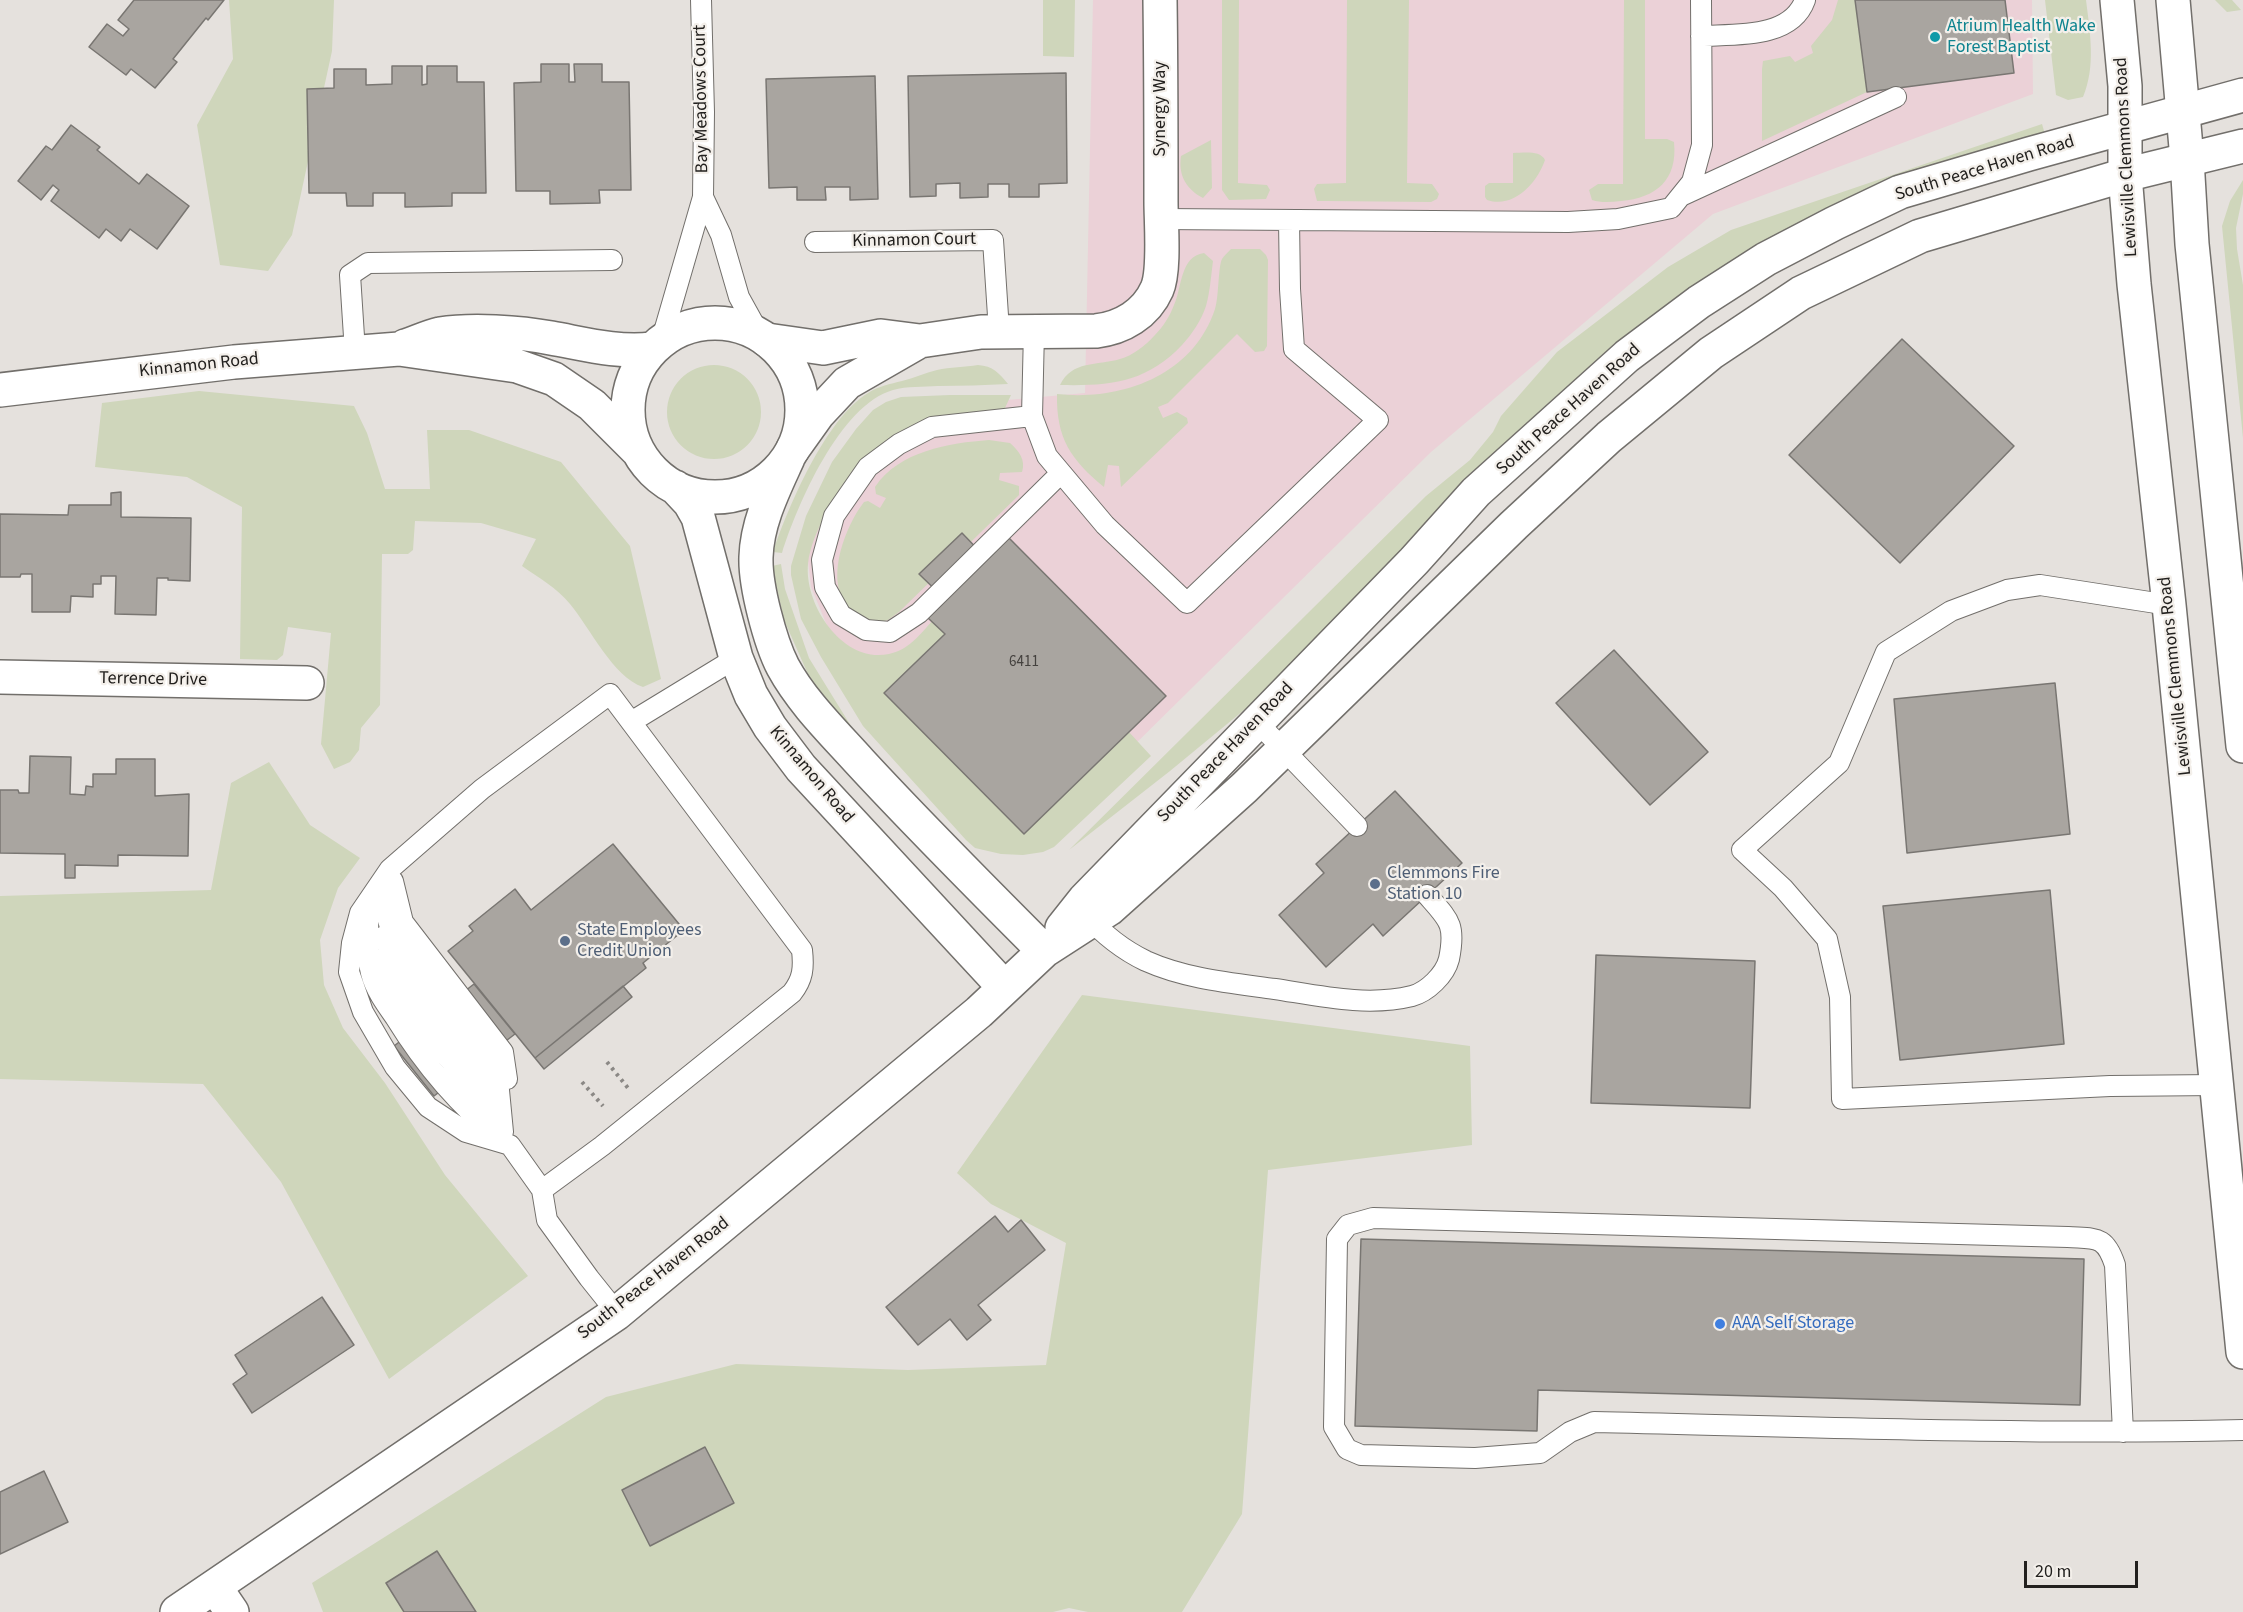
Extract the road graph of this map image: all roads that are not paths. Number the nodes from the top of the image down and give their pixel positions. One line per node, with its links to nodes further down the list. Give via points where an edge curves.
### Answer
1 (701, 0): 15 (lane, Bay Meadows Court)
2 (1160, 0): 17 (main road, Synergy Way)
3 (1701, 0): 7 (lane)
4 (1805, 0): 7 (lane, via 1801,10 1781,27 1751,34)
5 (2117, 0): 11 (main road, Lewisville Clemmons Road)
6 (2173, 0): 10 (main road)
7 (1701, 36): 16 (lane, via 1702,145 1692,182)
8 (2243, 94): 10 (main road, South Peace Haven Road)
9 (1896, 97): 16 (lane)
10 (2183, 111): 11 (main road, South Peace Haven Road); 13 (main road)
11 (2125, 127): 14 (main road, Lewisville Clemmons Road); 40 (main road, South Peace Haven Road, via 1900,192 1766,259 1699,302 1627,356 1476,492)
12 (2243, 146): 13 (main road, South Peace Haven Road)
13 (2187, 159): 14 (main road, South Peace Haven Road); 34 (main road, via 2192,244)
14 (2125, 175): 35 (main road, Lewisville Clemmons Road); 42 (main road, South Peace Haven Road, via 1920,236 1801,293 1711,353 1610,436 1531,509)
15 (703, 197): 23 (lane, Bay Meadows Court, via 721,235 739,297); 25 (lane, Bay Meadows Court)
16 (1680, 197): 18 (lane, via 1671,208 1618,219 1568,222)
17 (1161, 219): 18 (lane); 22 (main road, via 1158,286 1134,317 1105,330)
18 (1289, 220): 32 (lane, via 1294,349 1378,420 1187,603 1105,525)
19 (815, 242): 21 (lane, Kinnamon Court, via 993,240)
20 (612, 260): 27 (lane, via 368,263 350,275)
21 (999, 331): 22 (main road); 24 (main road)
22 (1034, 331): 29 (lane)
23 (764, 337): 24 (main road, via 823,348 881,336); 25 (main road, Kinnamon Road, via 736,325 702,323 677,331); 31 (main road, Kinnamon Road, via 790,365 800,390 802,416)
24 (920, 341): 31 (main road, via 847,383)
25 (656, 345): 26 (main road, Kinnamon Road, via 621,350 531,335 454,332); 30 (main road, Kinnamon Road, via 634,376 629,394 628,422)
26 (399, 349): 27 (main road, Kinnamon Road); 30 (main road, Kinnamon Road, via 517,366 545,375 592,405)
27 (355, 352): 28 (main road, Kinnamon Road)
28 (0, 390)
29 (1032, 416): 32 (lane, via 1047,456); 32 (lane, via 932,427 899,444 868,467 834,516 822,560 825,587 842,615 866,630 890,632 919,613)
30 (637, 450): 33 (main road, Kinnamon Road, via 652,471)
31 (790, 453): 33 (main road, Kinnamon Road, via 765,480 737,494 705,496); 47 (main road, Kinnamon Road, via 766,510 756,557 758,586 782,666 813,709 876,779)
32 (1061, 473)
33 (675, 488): 36 (main road, Kinnamon Road, via 690,503 701,526)
34 (2236, 604): 41 (main road)
35 (2169, 605): 49 (main road, Lewisville Clemmons Road); 49 (lane, via 2040,585 2007,590 1951,611 1886,652 1839,763 1742,850 1783,888 1827,939 1840,997 1842,1099)
36 (736, 658): 39 (lane); 48 (main road, Kinnamon Road, via 761,713 790,755)
37 (0, 677): 38 (main road, Terrence Drive)
38 (306, 683)
39 (631, 722): 44 (lane, via 610,694 482,789); 51 (lane, via 802,950 803,972 792,993)
40 (1257, 722): 42 (lane); 46 (main road, South Peace Haven Road)
41 (2243, 746)
42 (1284, 749): 43 (lane); 46 (main road, South Peace Haven Road, via 1109,909)
43 (1357, 826)
44 (390, 869): 50 (lane, via 403,922 503,1052 508,1073); 50 (lane, via 379,911 391,956 479,1070 488,1085 493,1115); 50 (lane, via 368,913 370,972 378,991 448,1092 484,1125); 50 (lane, via 360,913 352,943 349,972 363,1012 395,1067 428,1107 466,1132)
45 (1426, 895): 46 (lane, via 1448,919 1453,941 1448,964 1435,982 1414,996 1380,1001 1186,975 1122,947)
46 (1085, 914): 47 (main road, South Peace Haven Road)
47 (1044, 951): 48 (main road, South Peace Haven Road)
48 (1004, 987): 52 (main road, South Peace Haven Road, via 979,1012)
49 (2217, 1085): 53 (main road, Lewisville Clemmons Road)
50 (504, 1137): 51 (lane)
51 (542, 1190): 52 (lane, via 547,1220)
52 (617, 1313): 56 (main road, South Peace Haven Road)
53 (2243, 1352)
54 (2243, 1430): 55 (lane)
55 (2123, 1432): 55 (lane, via 1594,1422 1570,1432 1540,1453 1475,1458 1361,1455 1347,1449 1334,1427 1336,1239 1348,1225 1373,1218 2098,1240 2110,1249 2115,1265)
56 (223, 1599): 57 (main road, South Peace Haven Road)
57 (177, 1612)

